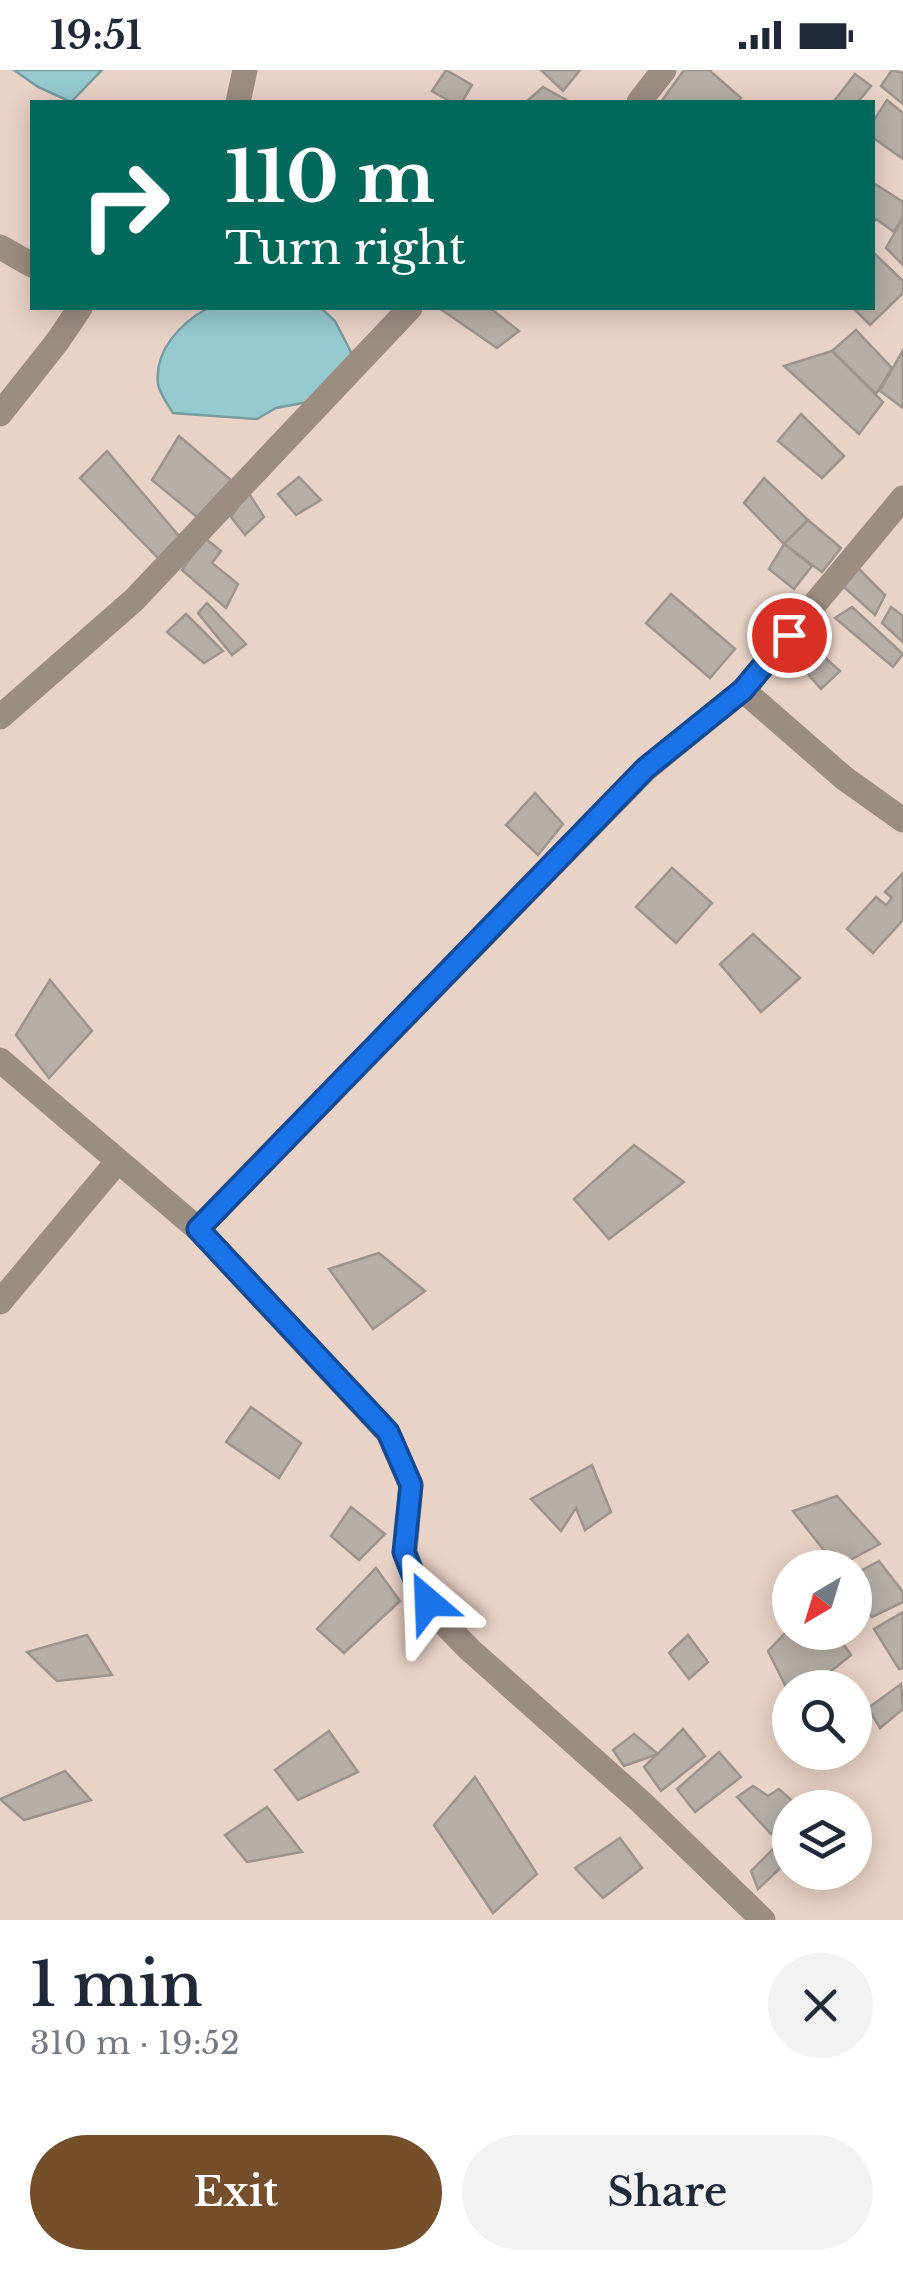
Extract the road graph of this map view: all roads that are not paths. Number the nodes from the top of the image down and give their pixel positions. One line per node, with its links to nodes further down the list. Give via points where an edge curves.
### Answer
1 (246, 70): 3 (street)
2 (664, 70): 4 (street)
3 (238, 100)
4 (641, 100)
5 (0, 247): 6 (street)
6 (30, 264)
7 (79, 310): 9 (street)
8 (408, 310): 12 (street, via 134,600)
9 (0, 414)
10 (903, 498): 11 (street)
11 (743, 690): 13 (street); 16 (street, via 646,768)
12 (0, 716)
13 (903, 820)
14 (0, 1060): 15 (street)
15 (117, 1162): 16 (street); 17 (street)
16 (198, 1229): 18 (street, via 388,1432 411,1485 404,1552 439,1618)
17 (0, 1302)
18 (763, 1920)

